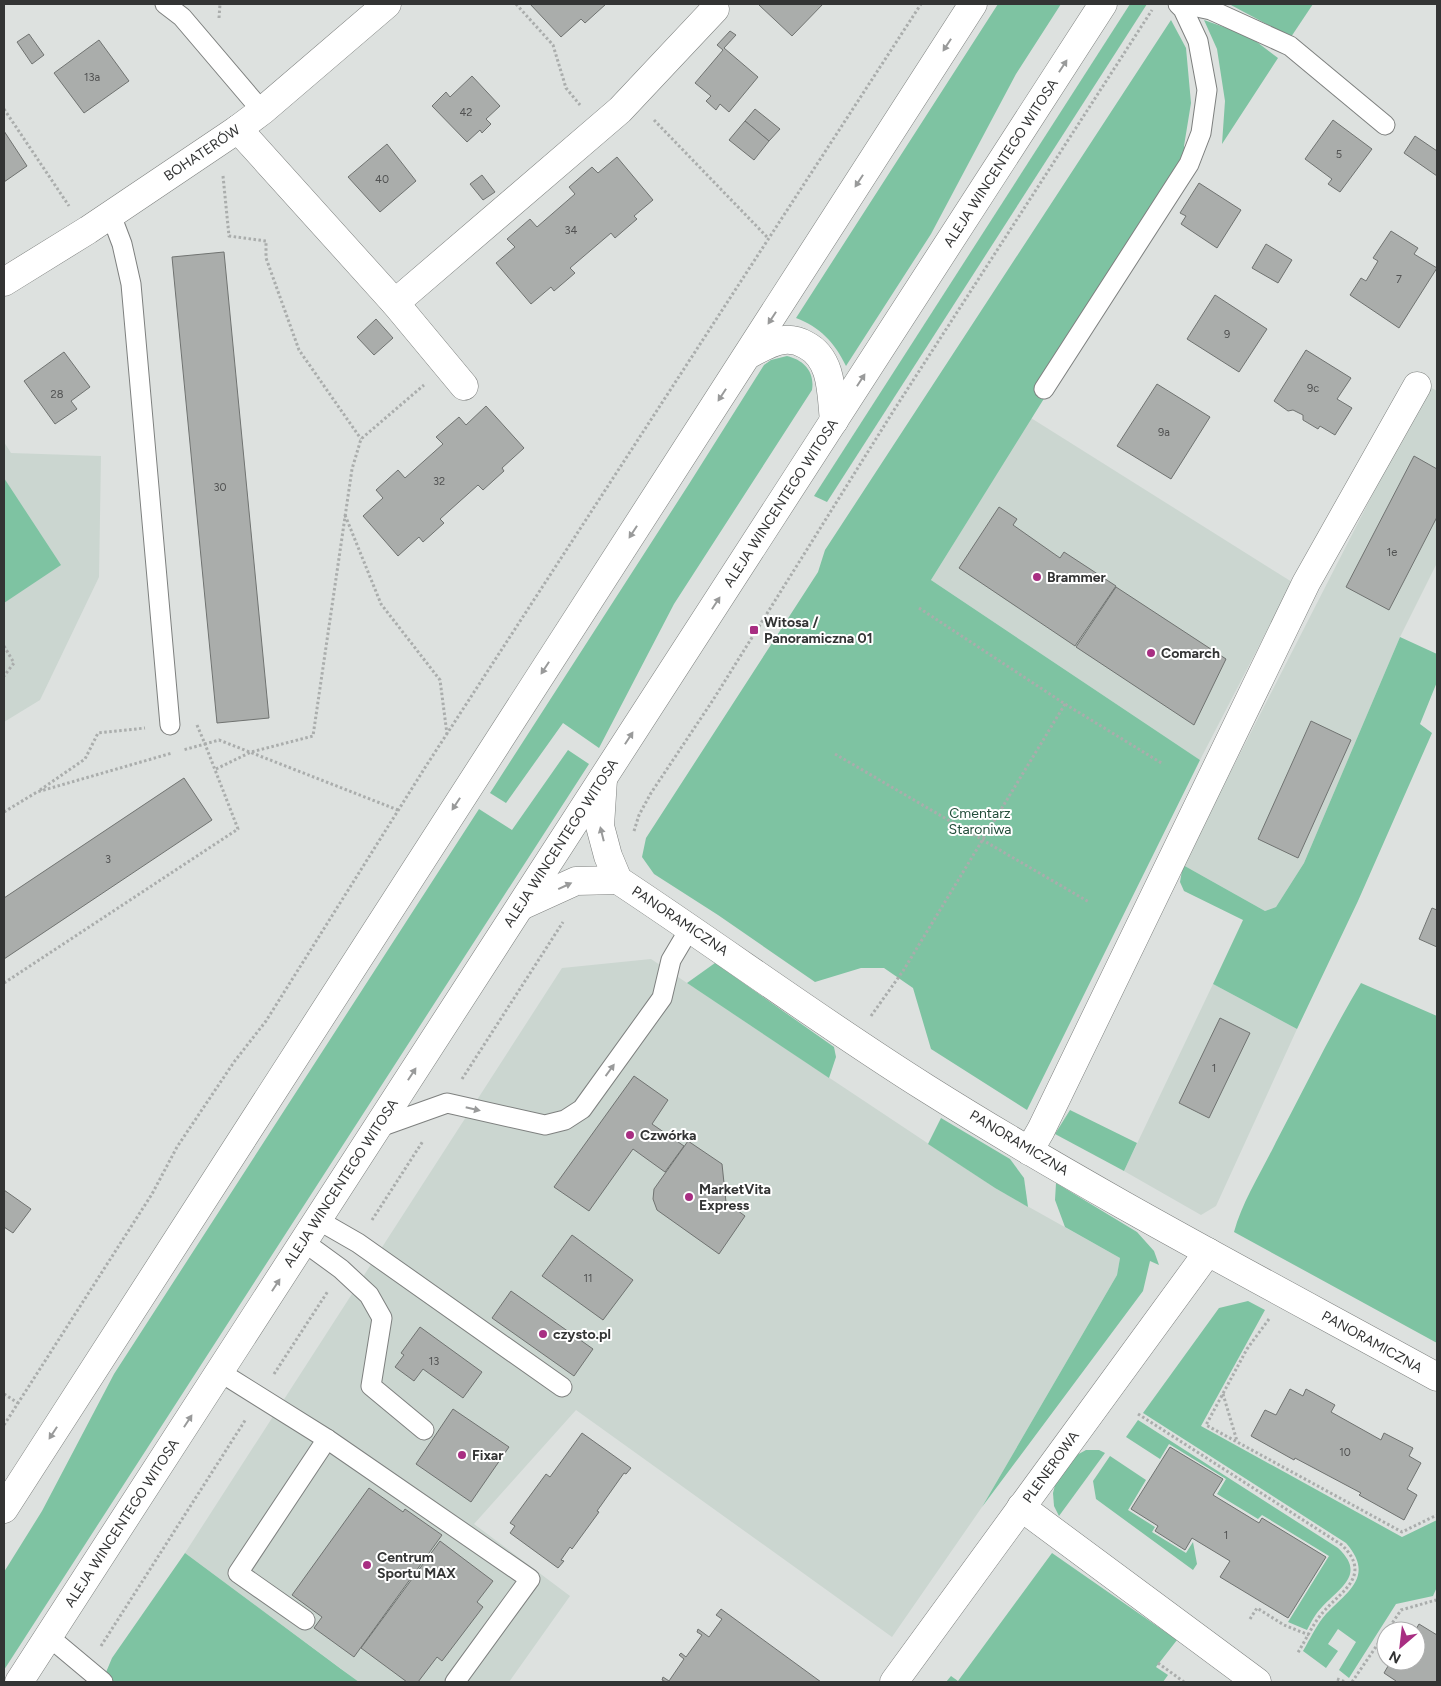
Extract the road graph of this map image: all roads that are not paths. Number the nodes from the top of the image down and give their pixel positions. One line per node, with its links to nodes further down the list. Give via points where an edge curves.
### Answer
1 (164, 4): 8 (lane, via 182,17)
2 (387, 4): 8 (street, BOHATERÓW)
3 (973, 4): 14 (street, one-way to 14)
4 (1103, 4): 18 (street, ALEJA WINCENTEGO WITOSA, one-way to 4)
5 (1178, 4): 17 (lane, via 1198,41 1208,90 1201,133 1189,164)
6 (1183, 4): 9 (lane, via 1211,10 1290,46)
7 (715, 9): 13 (street, via 599,128)
8 (262, 111): 10 (street, BOHATERÓW)
9 (1385, 125)
10 (238, 128): 11 (street, BOHATERÓW); 13 (street)
11 (111, 214): 12 (street, BOHATERÓW); 19 (lane, via 131,284)
12 (4, 282)
13 (395, 303): 15 (street)
14 (748, 354): 18 (street, via 783,340 797,340 812,348 823,360 830,377); 34 (street, one-way to 34)
15 (464, 386)
16 (1417, 386): 25 (street, via 1306,583)
17 (1044, 389)
18 (834, 421): 20 (street, ALEJA WINCENTEGO WITOSA, one-way to 18)
19 (170, 725)
20 (603, 779): 21 (street, PANORAMICZNA, one-way to 20, via 600,826); 22 (street, ALEJA WINCENTEGO WITOSA)
21 (618, 880): 22 (street, PANORAMICZNA, one-way to 21, via 576,881); 23 (street, PANORAMICZNA)
22 (520, 906): 24 (street, ALEJA WINCENTEGO WITOSA, one-way to 22)
23 (690, 928): 24 (lane, one-way to 23, via 447,1103 545,1125 565,1120 582,1109 662,998 671,960); 25 (street, PANORAMICZNA, via 855,1042)
24 (377, 1128): 26 (street, ALEJA WINCENTEGO WITOSA)
25 (1029, 1151): 27 (street, PANORAMICZNA)
26 (311, 1231): 28 (street, ALEJA WINCENTEGO WITOSA, one-way to 26); 30 (lane, via 358,1243); 31 (lane, via 341,1269 369,1295 382,1318 371,1386)
27 (1208, 1252): 29 (street, PANORAMICZNA); 33 (street, PLENEROWA)
28 (220, 1372): 32 (lane); 36 (street, ALEJA WINCENTEGO WITOSA, one-way to 28)
29 (1437, 1378)
30 (562, 1387)
31 (424, 1430)
32 (327, 1439): 35 (lane, via 238,1573); 39 (lane, via 530,1579)
33 (1021, 1508): 40 (street, PLENEROWA); 41 (street)
34 (4, 1509)
35 (305, 1620)
36 (48, 1636): 37 (street, ALEJA WINCENTEGO WITOSA); 38 (lane)
37 (19, 1682)
38 (103, 1682)
39 (455, 1682)
40 (894, 1682)
41 (1257, 1682)

